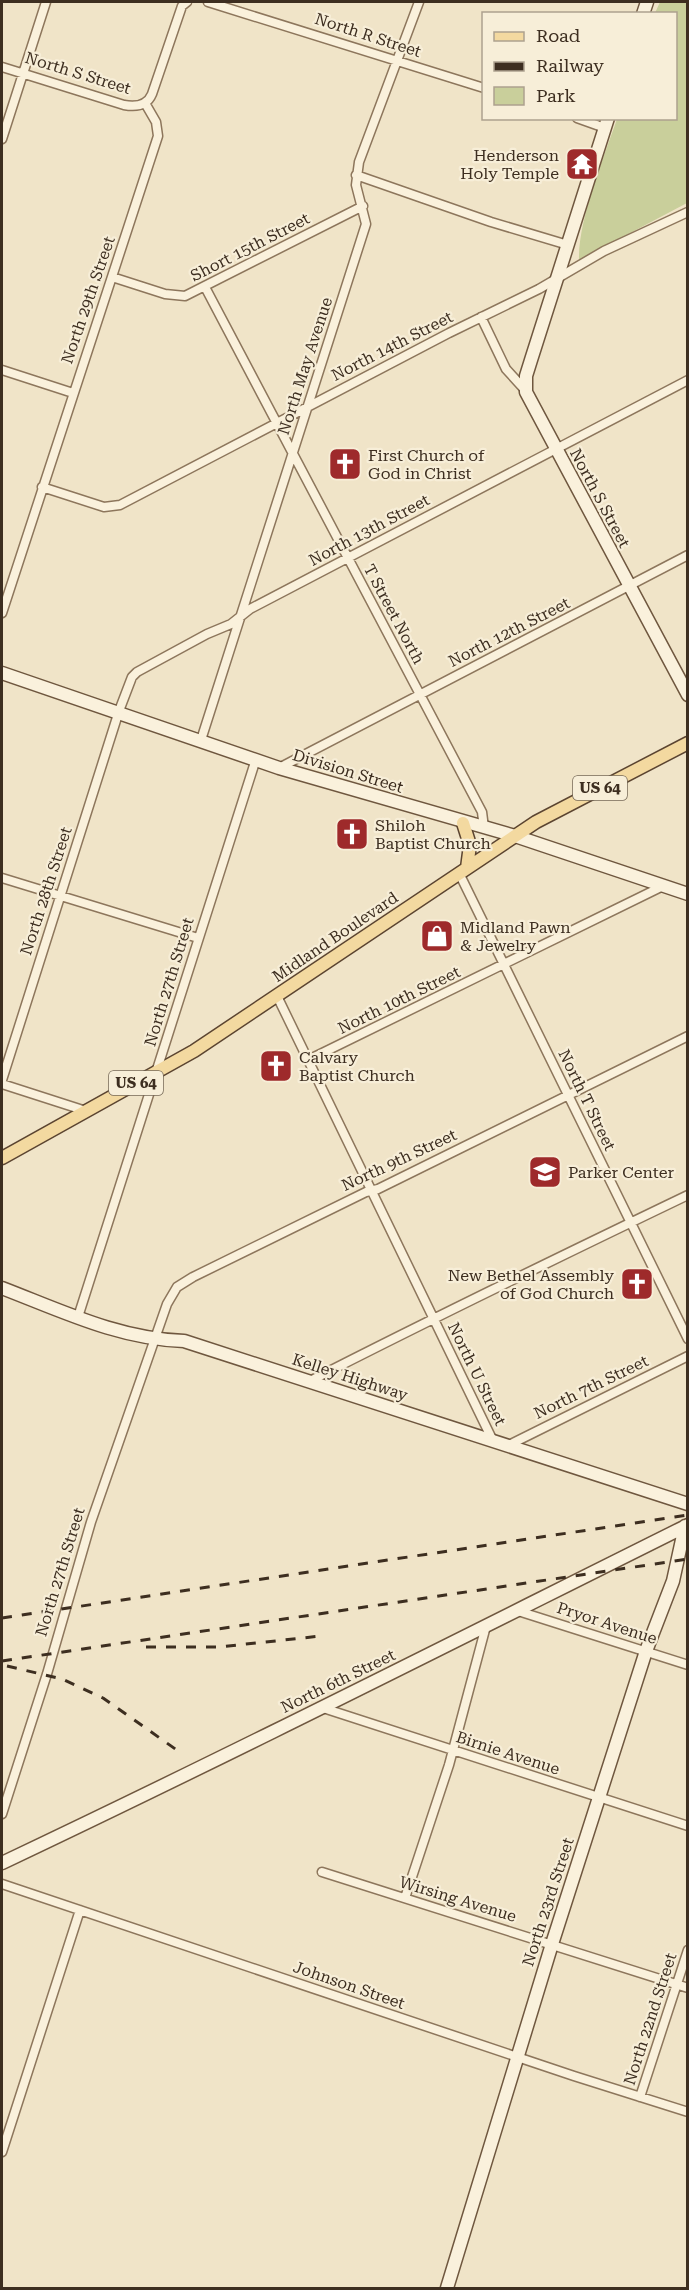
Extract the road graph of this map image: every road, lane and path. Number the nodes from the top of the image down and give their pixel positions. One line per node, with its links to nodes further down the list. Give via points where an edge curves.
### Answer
1 (46, 2): 7 (street)
2 (187, 2): 9 (street, via 182,6 152,94)
3 (208, 2): 5 (street, North R Street)
4 (419, 2): 5 (street, North May Avenue)
5 (398, 60): 8 (street, North R Street); 13 (street, North May Avenue)
6 (2, 67): 7 (street, North S Street)
7 (23, 73): 9 (street, North S Street, via 124,105); 12 (street)
8 (482, 88)
9 (145, 103): 17 (street, North 29th Street, via 156,122 158,136)
10 (589, 120): 11 (street)
11 (607, 123): 16 (street)
12 (2, 139)
13 (356, 175): 14 (street, North May Avenue); 16 (street)
14 (363, 206): 19 (street, Short 15th Street); 25 (street, North May Avenue, via 366,225)
15 (687, 214): 18 (street, North 14th Street, via 604,251)
16 (568, 245): 18 (street)
17 (112, 276): 19 (street, Short 15th Street, via 176,296); 24 (street, North 29th Street)
18 (558, 278): 20 (street, North 14th Street); 23 (street, via 526,376)
19 (205, 287): 26 (street, T Street North)
20 (481, 317): 23 (street, North S Street, via 506,369); 25 (street, North 14th Street)
21 (2, 370): 24 (street)
22 (687, 380): 27 (street, North 13th Street)
23 (526, 392): 27 (street, North S Street)
24 (73, 393): 29 (street, North 29th Street)
25 (308, 407): 26 (street, North 14th Street); 28 (street, North May Avenue)
26 (277, 424): 28 (street, T Street North); 29 (street, North 14th Street, via 113,507)
27 (556, 449): 31 (street, North 13th Street); 32 (street, North S Street)
28 (293, 454): 31 (street, T Street North); 34 (street, North May Avenue)
29 (42, 487): 33 (street, North 29th Street)
30 (687, 555): 32 (street, North 12th Street)
31 (347, 559): 34 (street, North 13th Street); 36 (street, T Street North)
32 (628, 587): 36 (street, North 12th Street); 37 (street, North S Street)
33 (2, 613)
34 (241, 616): 38 (street, North 13th Street, via 137,672); 39 (street, North May Avenue)
35 (2, 673): 38 (street, Division Street)
36 (419, 695): 42 (street, North 12th Street); 44 (street, T Street North, via 482,812)
37 (687, 695)
38 (119, 711): 39 (street, Division Street); 50 (street, North 28th Street)
39 (201, 740): 41 (street, Division Street)
40 (687, 743): 45 (main road, Midland Boulevard / US 64)
41 (256, 759): 42 (street, Division Street); 51 (street, North 27th Street)
42 (279, 768): 43 (street, Division Street)
43 (463, 823): 44 (street, Division Street); 46 (main road, via 470,845)
44 (484, 828): 45 (street, Division Street)
45 (515, 836): 46 (main road, Midland Boulevard / US 64); 48 (street, Division Street)
46 (463, 871): 52 (street, North T Street); 53 (main road, Midland Boulevard / US 64)
47 (2, 878): 50 (street)
48 (663, 886): 49 (street, Division Street); 52 (street, North 10th Street)
49 (687, 894)
50 (59, 895): 51 (street); 57 (street, North 28th Street)
51 (198, 938): 56 (street, North 27th Street)
52 (505, 964): 55 (street, North 10th Street); 58 (street, North T Street)
53 (277, 996): 55 (street, North U Street); 56 (main road, Midland Boulevard / US 64)
54 (687, 1036): 58 (street, North 9th Street)
55 (308, 1060): 61 (street, North U Street)
56 (156, 1072): 59 (main road, Midland Boulevard / US 64); 65 (street, North 27th Street)
57 (2, 1082): 59 (street)
58 (568, 1095): 61 (street, North 9th Street); 63 (street, North T Street)
59 (86, 1112): 60 (main road, Midland Boulevard / US 64)
60 (2, 1158)
61 (372, 1191): 66 (street, North U Street); 68 (street, North 9th Street, via 182,1283 171,1294)
62 (687, 1195): 63 (street)
63 (631, 1223): 66 (street); 67 (street, North T Street)
64 (2, 1288): 65 (street, Kelley Highway)
65 (78, 1317): 68 (street, Kelley Highway, via 124,1334)
66 (434, 1318): 70 (street); 71 (street, North U Street)
67 (687, 1339)
68 (155, 1340): 70 (street, Kelley Highway, via 184,1341); 82 (street, North 27th Street, via 91,1522)
69 (687, 1356): 72 (street, North 7th Street)
70 (310, 1381): 71 (street, Kelley Highway)
71 (493, 1441): 72 (street, Kelley Highway)
72 (507, 1446): 73 (street, Kelley Highway)
73 (687, 1504)
74 (686, 1526): 75 (street, North 6th Street); 77 (street, North 23rd Street, via 673,1581)
75 (518, 1611): 76 (street, North 6th Street); 77 (street, Pryor Avenue)
76 (486, 1626): 79 (street, North 6th Street); 80 (street)
77 (646, 1651): 78 (street, Pryor Avenue); 81 (street, North 23rd Street)
78 (687, 1665)
79 (320, 1707): 80 (street, Birnie Avenue); 84 (street, North 6th Street, via 203,1768)
80 (453, 1750): 81 (street, Birnie Avenue); 87 (street)
81 (599, 1798): 83 (street, Birnie Avenue); 89 (street, North 23rd Street)
82 (2, 1814)
83 (687, 1826)
84 (2, 1863)
85 (322, 1872): 87 (street, Wirsing Avenue)
86 (2, 1884): 88 (street, Johnson Street)
87 (405, 1898): 89 (street, Wirsing Avenue)
88 (80, 1910): 93 (street, Johnson Street); 96 (street)
89 (552, 1944): 91 (street, Wirsing Avenue); 93 (street, North 23rd Street)
90 (687, 1950): 91 (street, North 22nd Street)
91 (676, 1984): 92 (street, Wirsing Avenue); 94 (street, North 22nd Street)
92 (687, 1988)
93 (517, 2057): 94 (street, Johnson Street); 97 (street, North 23rd Street)
94 (640, 2097): 95 (street, Johnson Street)
95 (687, 2112)
96 (2, 2152)
97 (447, 2289)

